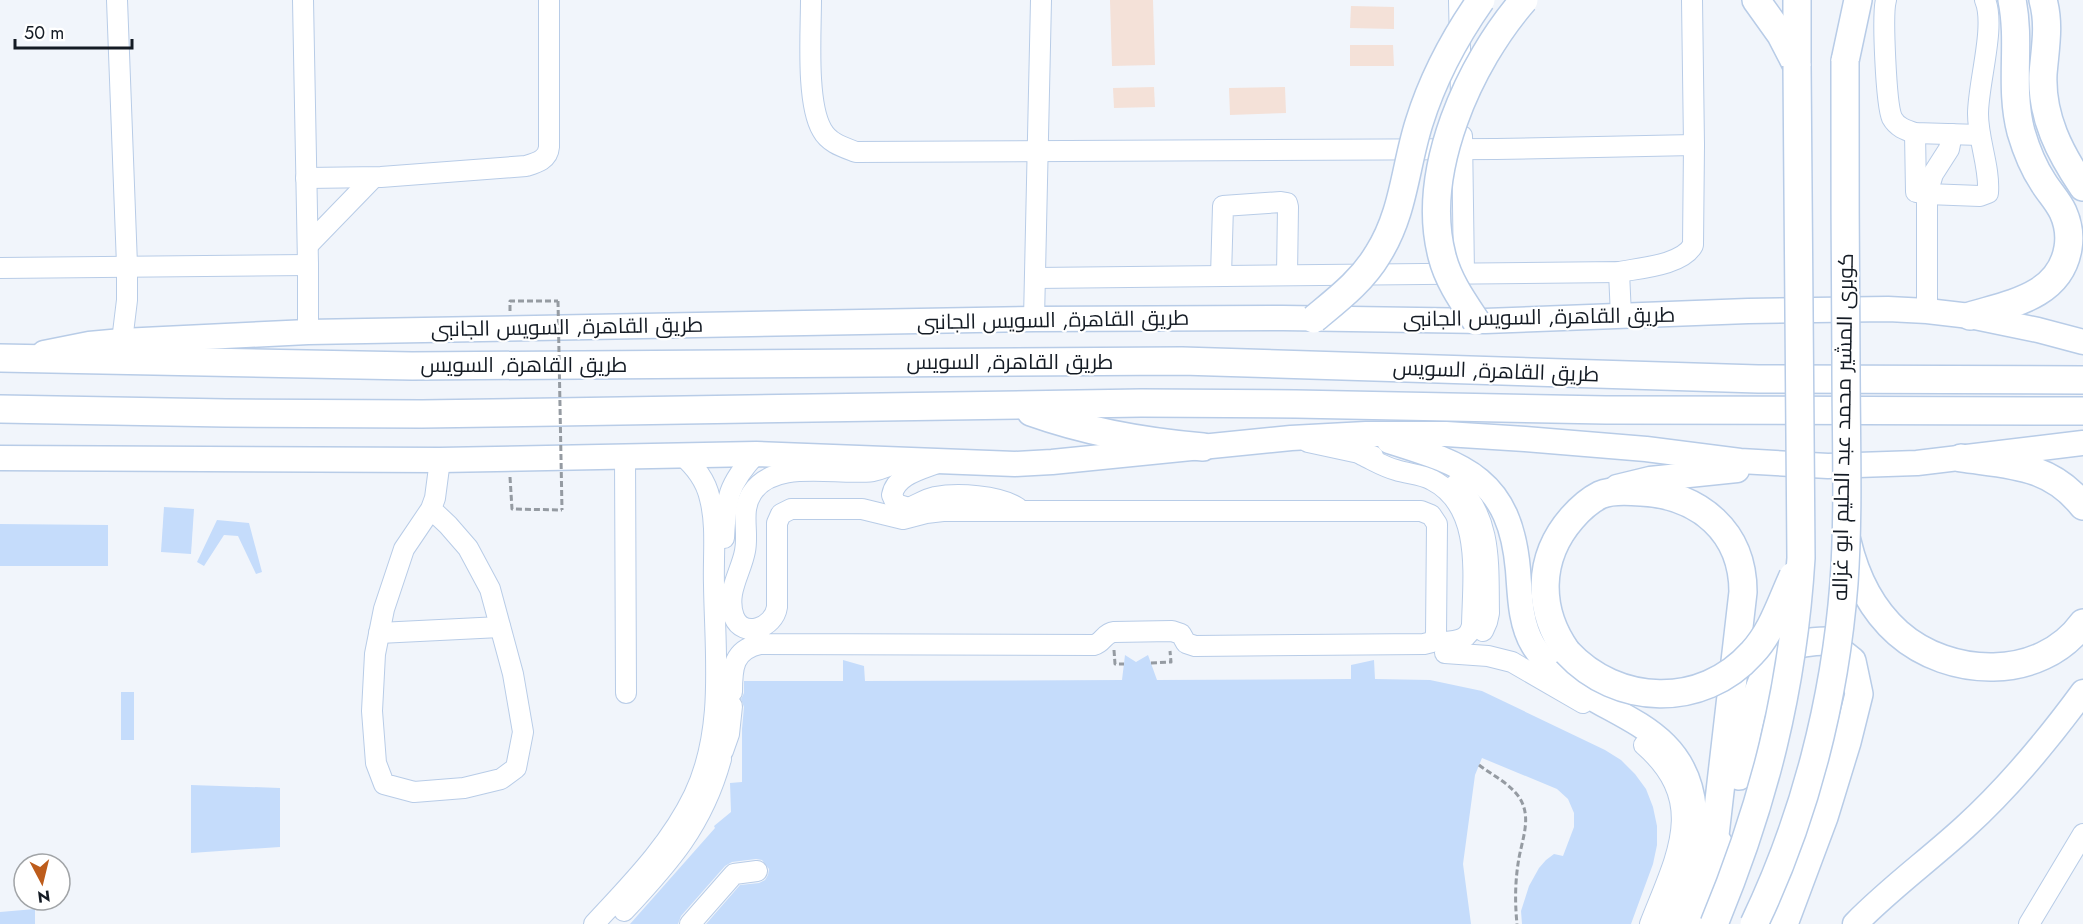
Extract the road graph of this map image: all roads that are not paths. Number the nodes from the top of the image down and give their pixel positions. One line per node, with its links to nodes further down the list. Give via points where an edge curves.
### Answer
1 (117, 0): 31 (street)
2 (303, 0): 26 (street)
3 (549, 0): 27 (street, via 549,147 542,160 526,166)
4 (811, 0): 25 (street, via 816,115 822,130 836,145 856,152)
5 (1041, 0): 25 (street)
6 (1459, 0): 24 (street)
7 (1481, 0): 43 (highway, bridge, via 1455,40 1429,94 1411,152 1402,200 1388,236 1357,282)
8 (1524, 0): 44 (highway, bridge, via 1496,35 1470,82 1451,129 1440,179 1437,222 1442,257)
9 (1692, 0): 23 (street)
10 (1756, 0): 19 (highway)
11 (1797, 0): 19 (highway, كوبرى المشير محمد عبد الحليم ابو غزاله)
12 (1843, 0): 18 (highway)
13 (1858, 0): 18 (highway)
14 (1886, 0): 20 (street, via 1883,15 1890,111 1898,125)
15 (1985, 0): 22 (street, via 1990,22 1978,92)
16 (2012, 0): 41 (highway, via 2017,116 2034,166 2063,213 2068,244 2058,275 2042,290)
17 (2043, 0): 28 (highway, via 2047,25 2043,76 2046,109 2062,156)
18 (1845, 61): 71 (highway, كوبرى المشير محمد عبد الحليم ابو غزاله, bridge)
19 (1797, 66): 72 (highway, كوبرى المشير محمد عبد الحليم ابو غزاله, bridge)
20 (1915, 133): 21 (street); 29 (street, via 1915,189)
21 (1952, 134): 22 (street); 29 (street)
22 (1980, 135): 29 (street, via 1988,193)
23 (1694, 145): 24 (street); 34 (street, via 1693,245 1673,261)
24 (1462, 149): 25 (street); 35 (street)
25 (1039, 153): 38 (street)
26 (306, 178): 27 (street); 30 (street)
27 (373, 178): 30 (street)
28 (2083, 187)
29 (1927, 194): 39 (street)
30 (308, 245): 32 (street)
31 (127, 265): 32 (street); 33 (street); 46 (street)
32 (308, 265): 45 (street)
33 (0, 268)
34 (1619, 272): 35 (street); 40 (street)
35 (1464, 274): 36 (street)
36 (1287, 275): 37 (street); 37 (street, via 1288,207 1281,202 1224,204)
37 (1221, 276): 38 (street)
38 (1035, 278): 42 (street)
39 (1927, 311): 40 (main road, طريق القاهرة, السويس الجانبى); 41 (main road, طريق القاهرة, السويس الجانبى)
40 (1621, 316): 44 (main road, طريق القاهرة, السويس الجانبى)
41 (1970, 316): 47 (main road, طريق القاهرة, السويس الجانبى)
42 (1034, 319): 43 (main road, طريق القاهرة, السويس الجانبى); 45 (main road, طريق القاهرة, السويس الجانبى)
43 (1314, 319): 44 (main road, طريق القاهرة, السويس الجانبى)
44 (1476, 321)
45 (308, 332): 46 (main road, طريق القاهرة, السويس الجانبى)
46 (122, 341): 48 (main road, طريق القاهرة, السويس الجانبى)
47 (2083, 342)
48 (11, 359): 49 (highway, طريق القاهرة, السويس, via 412,366 1182,362 1758,379)
49 (2083, 380)
50 (1010, 405): 51 (highway, طريق القاهرة, السويس, via 422,414); 52 (highway, طريق القاهرة, السويس); 55 (highway, via 1105,433)
51 (0, 410)
52 (2083, 411)
53 (1364, 444): 55 (main road, via 1291,438); 64 (main road, via 1446,434); 65 (street); 79 (main road, via 1441,458 1488,488 1514,539 1521,607 1532,643 1561,678); 79 (street, via 1386,467 1431,480 1448,491 1460,507 1472,549 1472,624 1464,639 1445,648 1512,662 1572,698)
54 (2083, 444): 60 (main road)
55 (1203, 447): 63 (main road, via 1052,462)
56 (681, 454): 57 (main road); 58 (main road); 85 (street, via 702,477 712,508 716,690 713,733 702,775 684,814 653,859)
57 (756, 454): 61 (main road); 81 (street, via 740,472 726,507)
58 (625, 455): 62 (main road); 78 (street)
59 (0, 458): 62 (main road)
60 (1961, 458): 64 (main road, via 1873,466); 68 (highway, via 2034,470 2061,483)
61 (903, 459): 63 (main road); 70 (street, via 873,471 787,472 768,478 753,491 745,510 745,550 732,591 733,613 739,624 758,628 774,616 777,523 781,514 791,509 862,509 903,519 934,512)
62 (440, 460): 69 (street)
63 (941, 462): 70 (street, via 898,482 892,495 896,504 909,508 934,497 982,496 1004,500)
64 (1784, 465): 67 (main road, via 1650,479)
65 (1425, 467)
66 (1444, 476): 75 (street, via 1464,491 1482,523 1489,613)
67 (1602, 494): 72 (highway, bridge, via 1575,514 1556,540 1546,568 1547,613 1559,640 1578,663 1596,676 1630,690 1683,692 1731,672 1758,646 1770,627); 83 (highway, via 1646,492 1703,511 1730,540 1741,565 1743,592)
68 (2083, 506)
69 (431, 509): 74 (street, via 468,548 490,590); 76 (street, via 404,549)
70 (1023, 511): 81 (street, via 1426,512 1435,519 1437,530 1435,639 1428,644 1196,646 1170,631 1114,632 1094,645 760,644 745,650 733,670 729,734)
71 (1846, 535): 73 (highway, bridge, via 1863,588 1884,619 1912,643 1945,660 1981,667 2027,662 2068,640); 92 (highway, كوبرى المشير محمد عبد الحليم ابو غزاله, bridge, via 1839,632 1821,728 1795,822)
72 (1801, 558): 91 (highway, كوبرى المشير محمد عبد الحليم ابو غزاله, bridge, via 1790,672 1774,746 1748,836)
73 (2083, 623)
74 (500, 627): 76 (street); 76 (street, via 523,732 516,768 501,778 464,788 414,792 384,784 376,763 372,711)
75 (1483, 630)
76 (379, 633)
77 (2083, 692): 94 (main road, via 2008,786)
78 (626, 693)
79 (1621, 714): 89 (main road, via 1670,748 1691,787 1693,846)
80 (1644, 745): 88 (street, via 1662,763 1675,786 1683,824 1674,861)
81 (723, 751): 86 (street, via 711,789 684,842)
82 (2083, 834): 95 (street)
83 (1712, 861): 90 (highway); 93 (highway, via 1735,795 1751,716 1769,669 1783,651 1827,641 1852,661 1859,694 1824,817)
84 (757, 871): 87 (street, via 734,874)
85 (594, 924)
86 (611, 924)
87 (690, 924)
88 (1650, 924)
89 (1668, 924)
90 (1689, 924)
91 (1714, 924)
92 (1754, 924)
93 (1784, 924)
94 (1855, 924)
95 (2030, 924)

